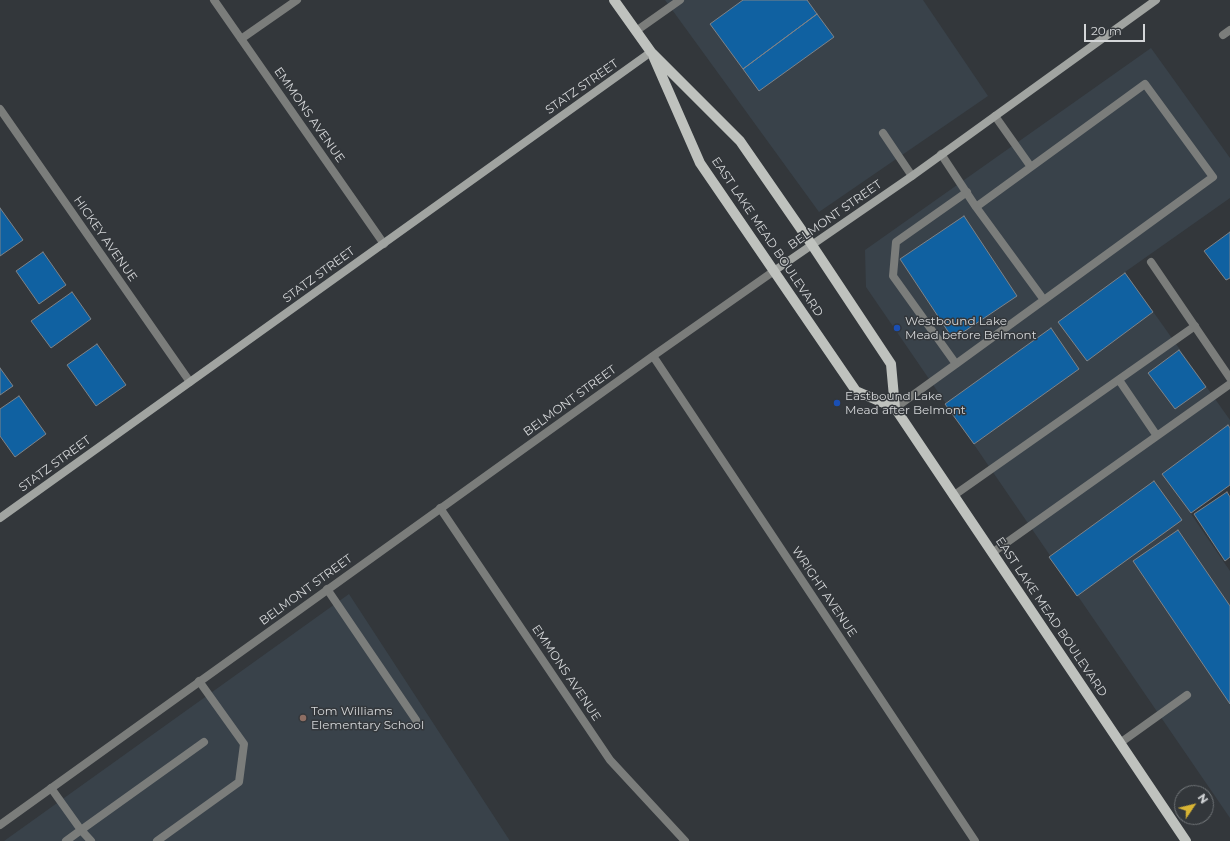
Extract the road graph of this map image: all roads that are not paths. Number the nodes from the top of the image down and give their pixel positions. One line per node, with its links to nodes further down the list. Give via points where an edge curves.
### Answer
1 (214, 0): 9 (street, EMMONS AVENUE)
2 (297, 0): 9 (street)
3 (614, 0): 7 (main road, EAST LAKE MEAD BOULEVARD)
4 (680, 0): 7 (street)
5 (1156, 0): 12 (street, BELMONT STREET)
6 (1230, 30): 8 (street)
7 (636, 32): 10 (main road, EAST LAKE MEAD BOULEVARD)
8 (1223, 35)
9 (241, 39): 19 (street, EMMONS AVENUE)
10 (651, 52): 19 (street, STATZ STREET); 20 (main road, EAST LAKE MEAD BOULEVARD, via 740,141); 22 (main road, EAST LAKE MEAD BOULEVARD, via 700,163)
11 (0, 109): 29 (street, HICKEY AVENUE)
12 (995, 116): 14 (street, BELMONT STREET); 15 (street)
13 (883, 133): 16 (street)
14 (942, 154): 16 (street, BELMONT STREET); 17 (street)
15 (1030, 167): 18 (street); 23 (street, via 1146,84 1213,177)
16 (912, 176): 20 (street, BELMONT STREET)
17 (966, 192): 18 (street); 26 (street, via 896,242 893,276)
18 (976, 207): 23 (street)
19 (384, 244): 29 (street, STATZ STREET)
20 (812, 245): 22 (street, BELMONT STREET); 31 (main road, EAST LAKE MEAD BOULEVARD, via 891,364)
21 (1151, 262): 24 (street)
22 (774, 271): 25 (street, BELMONT STREET); 31 (main road, EAST LAKE MEAD BOULEVARD, via 856,391)
23 (1044, 300): 26 (street)
24 (1195, 326): 27 (street); 28 (street)
25 (653, 356): 34 (street, BELMONT STREET); 50 (street, WRIGHT AVENUE)
26 (956, 364): 31 (street)
27 (1230, 378)
28 (1118, 380): 32 (street); 33 (street)
29 (190, 382): 35 (street, STATZ STREET)
30 (1230, 384): 32 (street)
31 (895, 408): 33 (main road, EAST LAKE MEAD BOULEVARD)
32 (1157, 436): 36 (street)
33 (953, 496): 36 (main road, EAST LAKE MEAD BOULEVARD)
34 (440, 508): 37 (street, BELMONT STREET); 49 (street, EMMONS AVENUE, via 610,760)
35 (0, 518)
36 (992, 553): 42 (main road, EAST LAKE MEAD BOULEVARD)
37 (327, 590): 38 (street, BELMONT STREET); 40 (street)
38 (199, 681): 43 (street, BELMONT STREET); 48 (street, via 244,744 239,782)
39 (1187, 695): 42 (street)
40 (416, 720)
41 (204, 742): 45 (street)
42 (1120, 743): 51 (main road, EAST LAKE MEAD BOULEVARD)
43 (51, 788): 44 (street, BELMONT STREET); 45 (street)
44 (0, 825)
45 (81, 830): 46 (street); 47 (street)
46 (70, 840)
47 (91, 841)
48 (157, 841)
49 (685, 841)
50 (975, 841)
51 (1186, 841)

